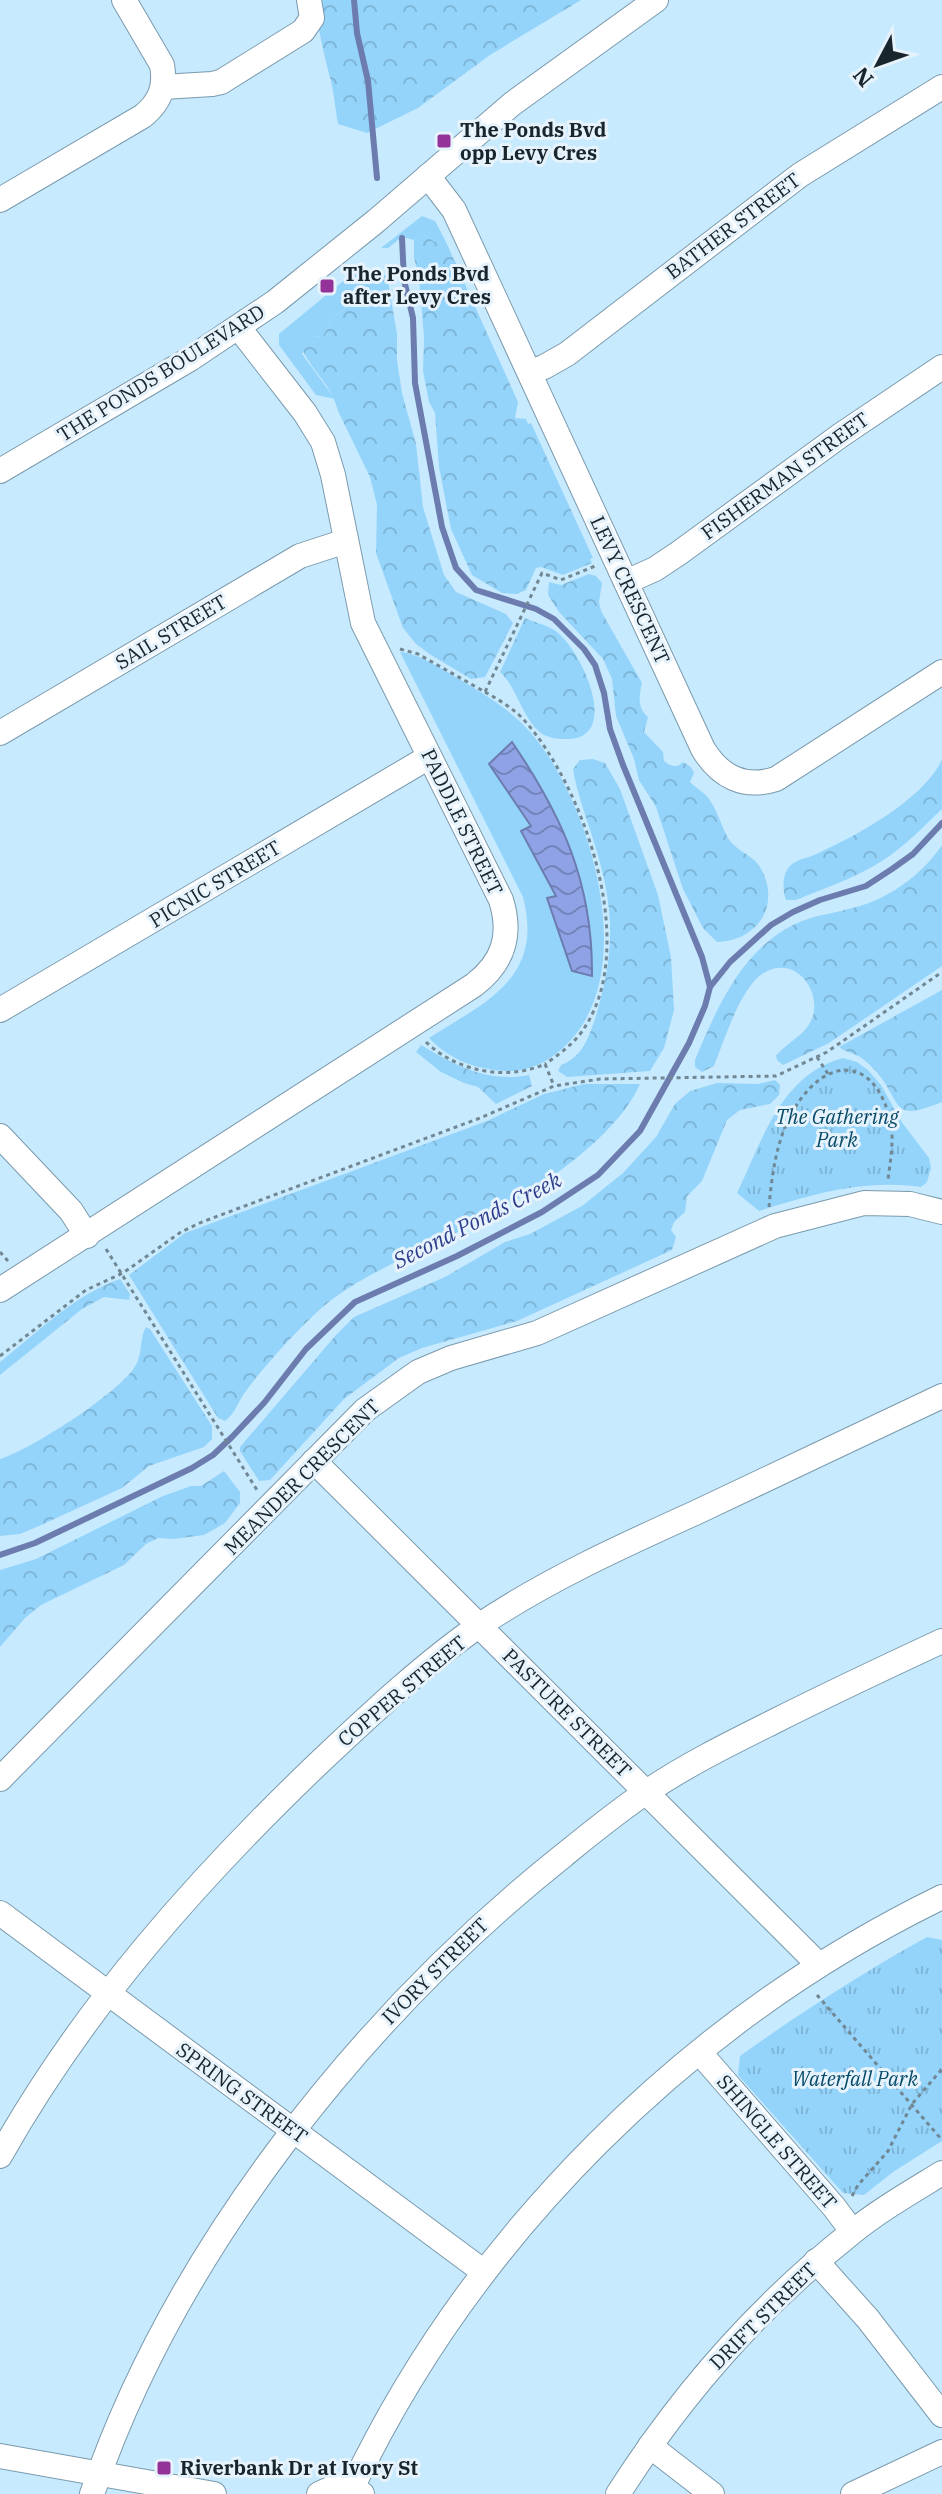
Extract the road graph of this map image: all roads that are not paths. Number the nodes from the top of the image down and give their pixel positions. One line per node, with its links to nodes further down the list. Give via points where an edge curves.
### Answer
1 (124, 0): 4 (street, via 158,54)
2 (309, 0): 4 (street, via 312,18 303,31 221,82)
3 (656, 0): 6 (street, THE PONDS BOULEVARD, via 512,104)
4 (163, 87): 7 (street, via 143,116)
5 (942, 87): 10 (street, BATHER STREET, via 800,175 567,354)
6 (428, 176): 8 (street, THE PONDS BOULEVARD); 10 (street, LEVY CRESCENT, via 454,210)
7 (0, 200)
8 (239, 328): 11 (street, THE PONDS BOULEVARD); 12 (street, PADDLE STREET, via 323,442)
9 (942, 367): 13 (street, FISHERMAN STREET, via 679,553)
10 (530, 372): 13 (street, LEVY CRESCENT)
11 (0, 471)
12 (346, 541): 15 (street, SAIL STREET, via 300,556); 16 (street, PADDLE STREET, via 363,623)
13 (626, 582): 14 (street, LEVY CRESCENT, via 703,749 716,768 735,780 761,784 776,779)
14 (942, 672)
15 (0, 733)
16 (429, 757): 17 (street, PICNIC STREET); 20 (street, PADDLE STREET, via 501,900 506,940 495,966)
17 (0, 1010)
18 (0, 1136): 20 (street)
19 (942, 1212): 23 (street, MEANDER CRESCENT, via 910,1204 864,1203 775,1226 537,1333 418,1372 365,1410)
20 (96, 1241): 21 (street, PADDLE STREET)
21 (0, 1290)
22 (942, 1396): 24 (street, COPPER STREET, via 628,1543)
23 (314, 1461): 24 (street, PASTURE STREET); 26 (street, MEANDER CRESCENT)
24 (480, 1626): 27 (street, PASTURE STREET); 31 (street, COPPER STREET, via 346,1737 250,1830)
25 (942, 1641): 27 (street, IVORY STREET, via 703,1757)
26 (0, 1779)
27 (647, 1791): 30 (street, PASTURE STREET); 33 (street, IVORY STREET, via 539,1874 453,1950 372,2035)
28 (941, 1900): 30 (street)
29 (0, 1913): 31 (street, SPRING STREET)
30 (810, 1971): 32 (street)
31 (107, 1994): 33 (street, SPRING STREET); 34 (street, COPPER STREET)
32 (700, 2053): 36 (street, SHINGLE STREET); 38 (street, via 590,2152)
33 (294, 2130): 38 (street, SPRING STREET); 43 (street, IVORY STREET, via 172,2318)
34 (0, 2156)
35 (942, 2173): 36 (street, DRIFT STREET)
36 (852, 2231): 37 (street, DRIFT STREET)
37 (816, 2261): 39 (street); 40 (street, DRIFT STREET, via 714,2363)
38 (484, 2272): 44 (street, via 389,2416)
39 (942, 2415)
40 (650, 2446): 47 (street, DRIFT STREET); 48 (street)
41 (942, 2452): 49 (street)
42 (0, 2456): 43 (street)
43 (96, 2484): 45 (street)
44 (357, 2491): 46 (street, via 333,2488)
45 (214, 2494)
46 (319, 2494)
47 (618, 2494)
48 (712, 2494)
49 (853, 2494)

